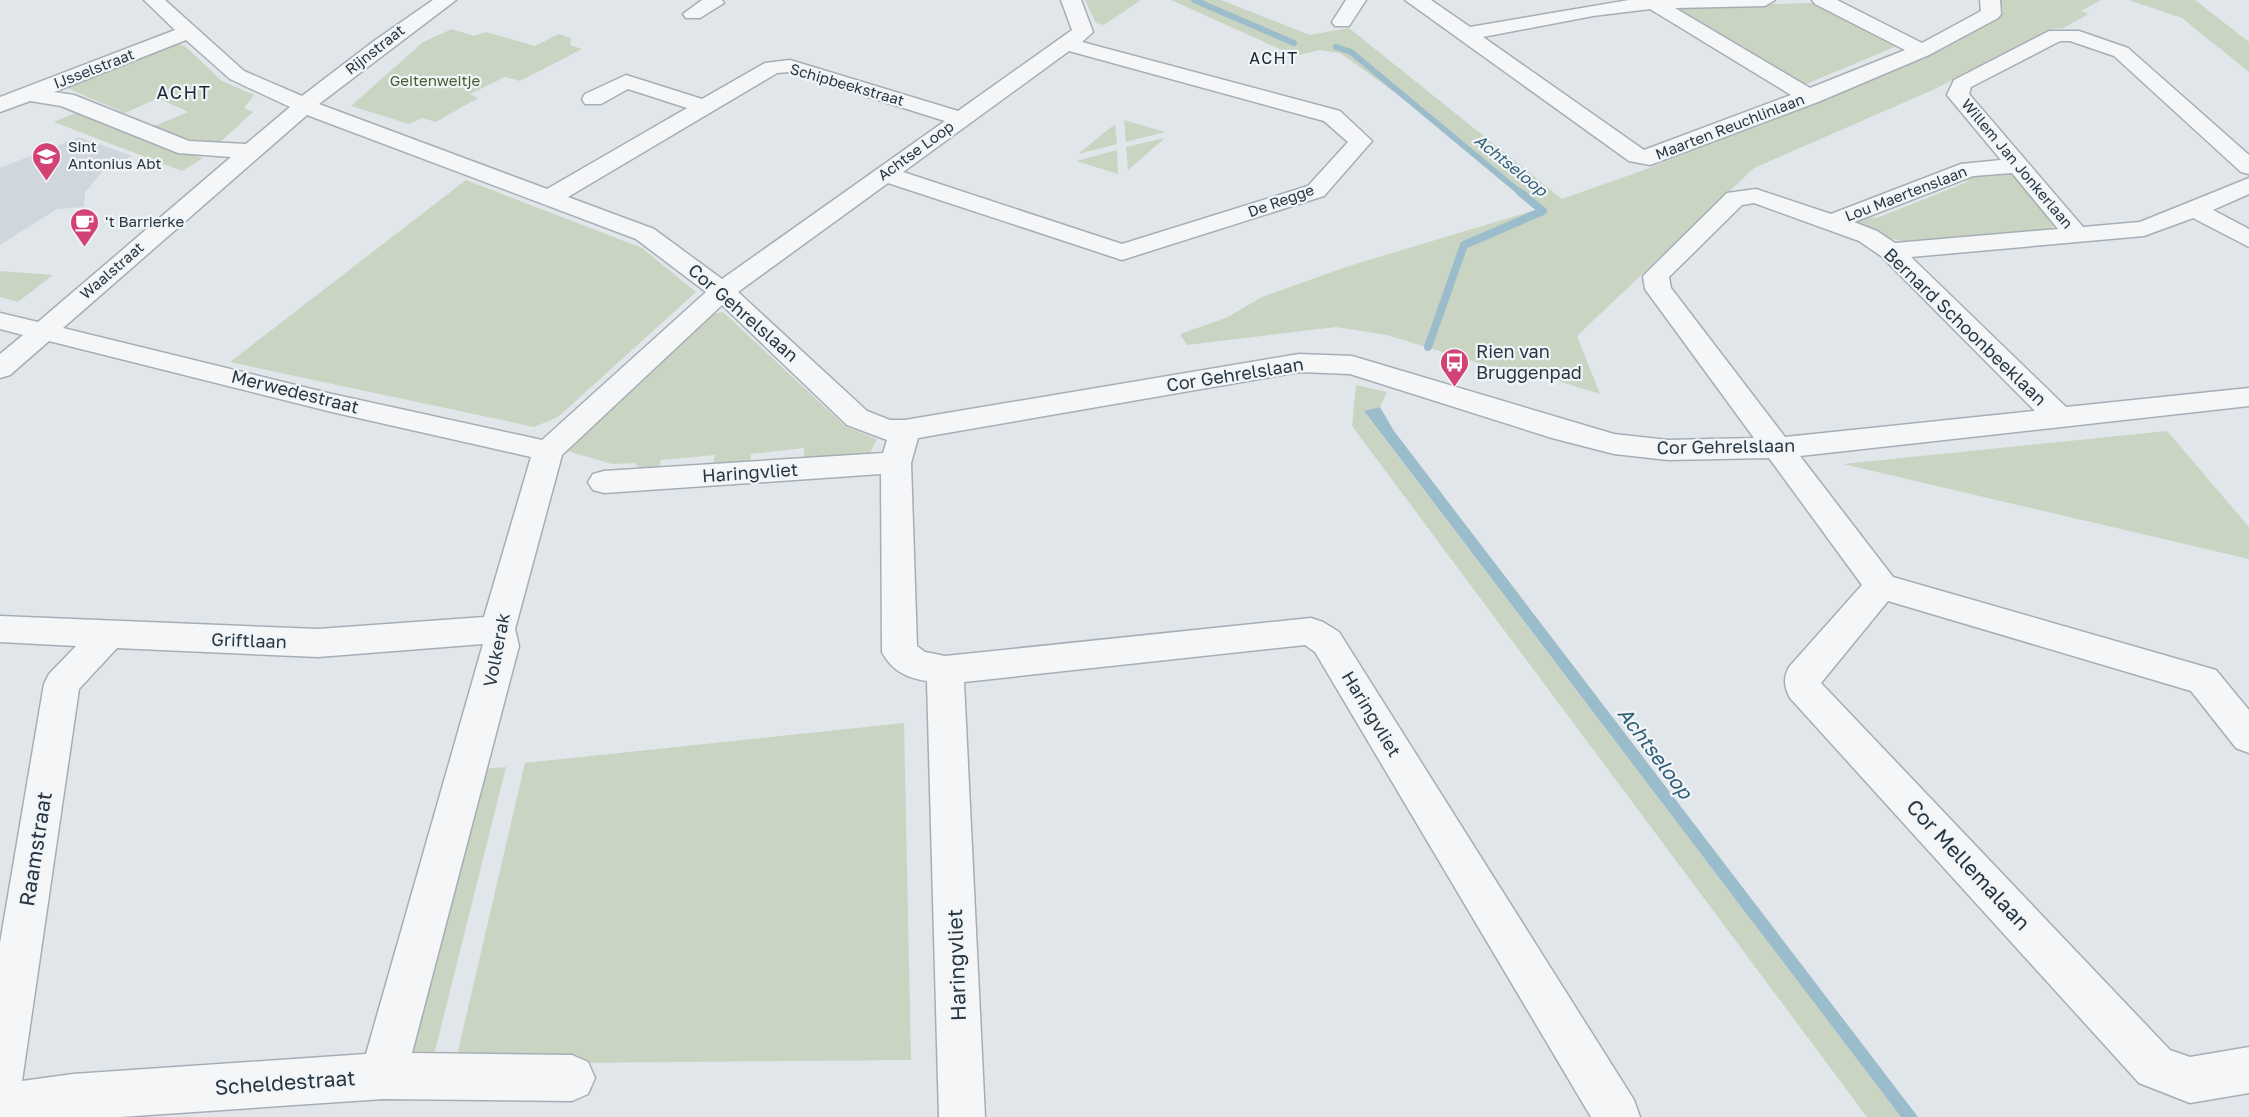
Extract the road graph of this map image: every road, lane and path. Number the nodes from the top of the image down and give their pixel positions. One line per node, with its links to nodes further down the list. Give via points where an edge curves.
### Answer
1 (154, 0): 13 (street, Cor Gehrelslaan)
2 (446, 0): 21 (street, Rijnstraat)
3 (712, 0): 11 (street, via 714,3)
4 (1071, 0): 15 (street, Achtse Loop, via 1083,32)
5 (1356, 0): 12 (street)
6 (1415, 0): 14 (street, Maarten Reuchlinlaan)
7 (1765, 0): 10 (street)
8 (1822, 0): 16 (street)
9 (1990, 0): 16 (street, Maarten Reuchlinlaan, via 1990,14)
10 (1653, 3): 14 (street); 18 (street)
11 (693, 14)
12 (1342, 22)
13 (188, 32): 17 (street, IJsselstraat); 21 (street, Cor Gehrelslaan, via 237,75)
14 (1466, 34): 18 (street, Maarten Reuchlinlaan, via 1637,156 1650,158)
15 (1066, 44): 23 (street, Achtse Loop); 27 (street, De Regge, via 1332,116 1361,141 1316,191 1122,252)
16 (1922, 51): 18 (street, Maarten Reuchlinlaan)
17 (29, 94): 20 (street, IJsselstraat); 24 (street, via 66,100 186,148)
18 (1810, 97)
19 (593, 99): 22 (street, via 626,81)
20 (0, 105)
21 (306, 105): 24 (street, Waalstraat); 29 (street, Cor Gehrelslaan)
22 (705, 107): 23 (street, Schipbeekstraat, via 772,67 790,66); 29 (street, Schipbeekstraat)
23 (961, 118): 27 (street, Achtse Loop)
24 (253, 151): 37 (street, Waalstraat)
25 (2016, 166): 26 (street, Willem Jan Jonkerlaan, via 1958,95 1959,89 1961,84 2056,34 2072,35 2121,52); 31 (street, Lou Maertenslaan, via 1969,169); 32 (street, Willem Jan Jonkerlaan)
26 (2249, 167)
27 (885, 174): 35 (street, Achtse Loop)
28 (2249, 185): 30 (street)
29 (551, 197): 35 (street, Cor Gehrelslaan, via 645,234)
30 (2194, 209): 32 (street, via 2144,229); 33 (street)
31 (1832, 222): 34 (street, Bernard Schoonbeeklaan, via 1868,236); 42 (street, Bernard Schoonbeeklaan, via 1756,196 1735,198 1656,276 1658,290)
32 (2075, 233): 34 (street)
33 (2249, 239)
34 (1890, 251): 40 (street, Bernard Schoonbeeklaan)
35 (722, 291): 41 (street, Cor Gehrelslaan, via 857,418 887,430); 43 (street)
36 (0, 321): 37 (street, Merwedestraat)
37 (42, 331): 38 (street, Waalstraat); 43 (street, Merwedestraat)
38 (0, 369)
39 (2249, 397): 40 (street, Cor Gehrelslaan)
40 (2059, 417): 42 (street, Cor Gehrelslaan)
41 (905, 430): 42 (street, Cor Gehrelslaan, via 1299,363 1352,365 1614,444 1668,450); 44 (street, Haringvliet)
42 (1779, 448): 46 (street)
43 (548, 452): 48 (street, Volkerak)
44 (896, 463): 45 (street, Haringvliet); 50 (street, Haringvliet, via 900,652 915,665)
45 (604, 483)
46 (1881, 586): 51 (street, via 2202,680); 52 (street, Cor Mellemalaan, via 1802,677 1803,687 2155,1067 2190,1080)
47 (0, 629): 49 (street, Griftlaan)
48 (498, 629): 49 (street, Griftlaan, via 318,644); 53 (street, Volkerak, via 501,646)
49 (106, 636): 54 (street, Raamstraat, via 62,684)
50 (945, 670): 57 (street, Haringvliet); 58 (street, Haringvliet, via 1311,631 1328,642)
51 (2249, 737)
52 (2249, 1070)
53 (382, 1077): 55 (street, Scheldestraat); 56 (street, Scheldestraat, via 73,1096)
54 (0, 1078)
55 (572, 1078)
56 (0, 1108)
57 (962, 1117)
58 (1617, 1117)

